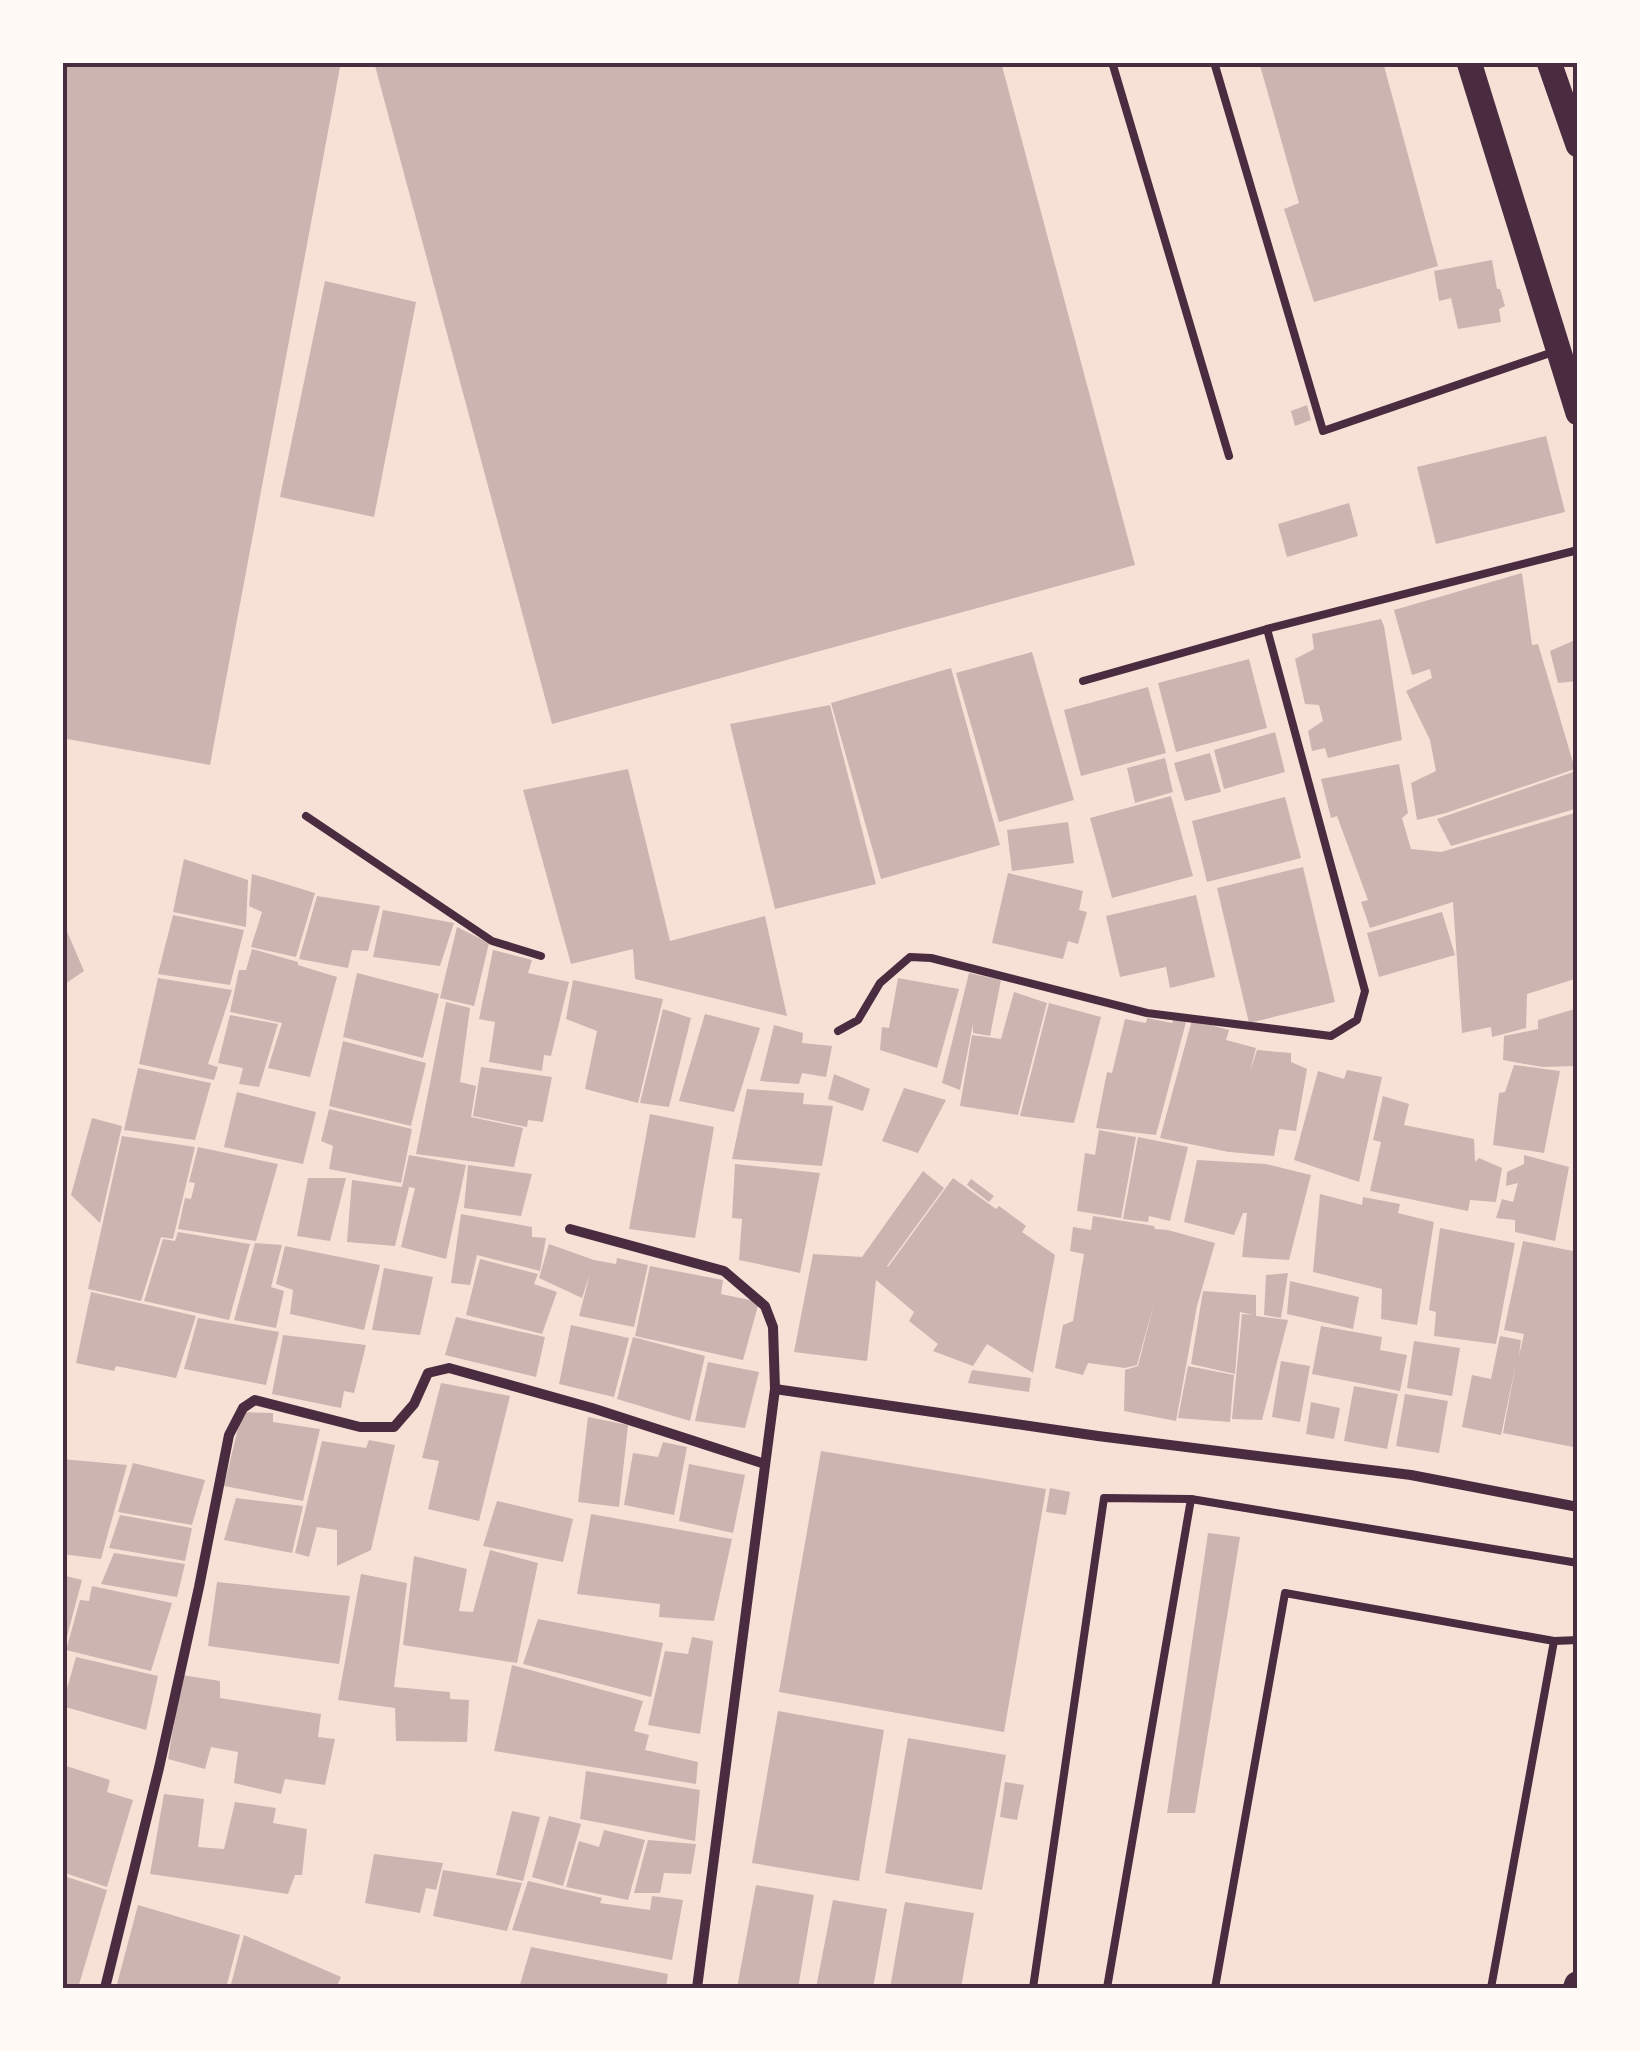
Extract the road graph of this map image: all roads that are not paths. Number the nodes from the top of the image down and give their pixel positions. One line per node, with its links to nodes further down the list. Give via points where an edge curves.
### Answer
1 (1112, 62): 8 (lane)
2 (1214, 62): 6 (lane, via 1322,431)
3 (1469, 62): 6 (main road)
4 (1549, 62): 5 (main road)
5 (1578, 145)
6 (1568, 347): 7 (main road)
7 (1578, 413)
8 (1229, 456)
9 (1578, 550): 10 (lane)
10 (1267, 630): 11 (lane); 14 (lane, via 1364,991 1357,1020 1331,1036 1147,1013 910,957 880,983 858,1020)
11 (1083, 682)
12 (306, 816): 13 (lane, via 492,941)
13 (541, 956)
14 (838, 1031)
15 (570, 1229): 16 (street, via 724,1272 766,1306)
16 (774, 1389): 17 (street); 19 (street, via 1411,1475)
17 (765, 1464): 23 (street, via 449,1368 428,1373 394,1428 255,1400 243,1408 229,1435 176,1696); 24 (street)
18 (1191, 1499): 20 (lane); 25 (lane, via 1104,1498); 26 (lane)
19 (1578, 1507)
20 (1578, 1563)
21 (1578, 1640): 22 (lane)
22 (1554, 1641): 27 (lane, via 1285,1594); 28 (lane)
23 (105, 1988)
24 (697, 1988)
25 (1033, 1988)
26 (1108, 1988)
27 (1215, 1988)
28 (1491, 1988)

